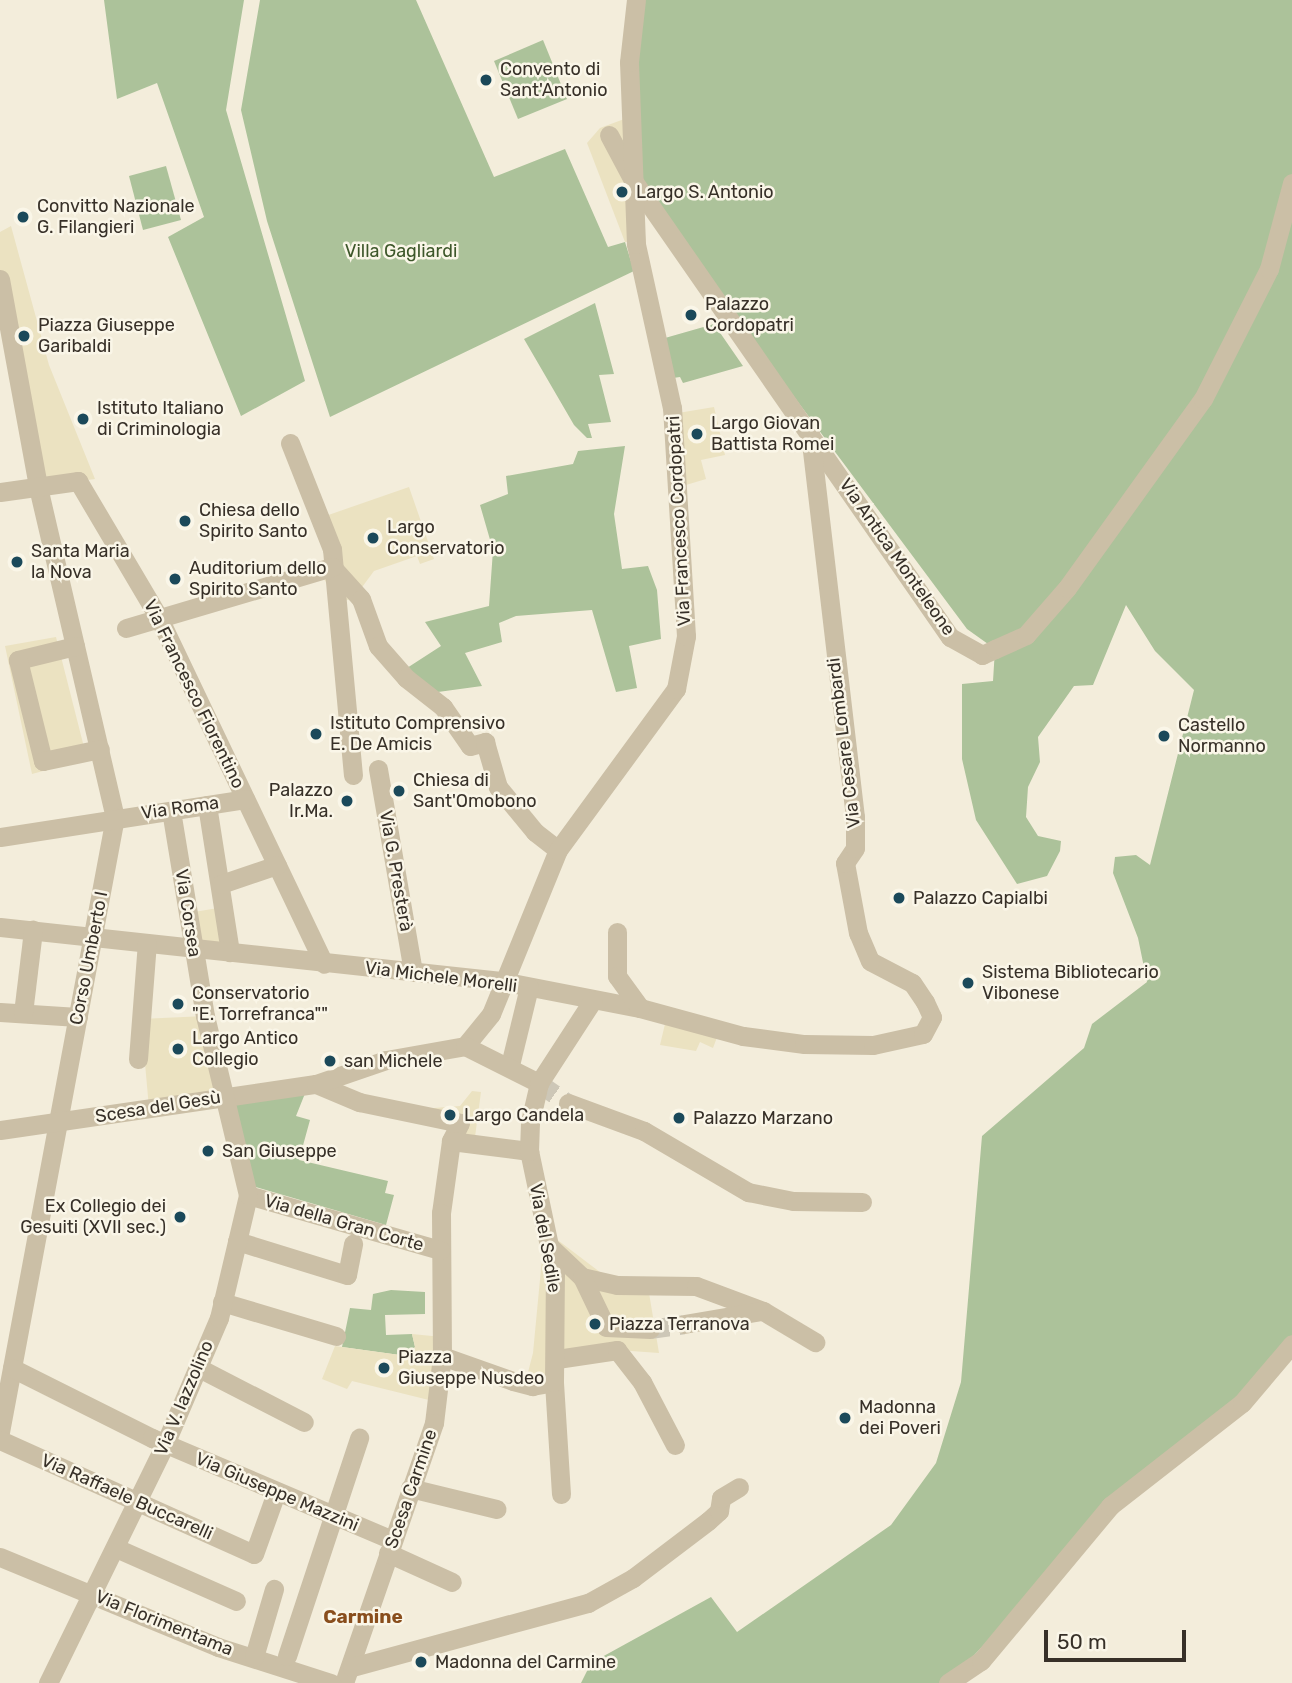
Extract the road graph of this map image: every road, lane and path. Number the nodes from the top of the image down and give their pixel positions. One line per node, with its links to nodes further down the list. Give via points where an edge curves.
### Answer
1 (636, 0): 3 (street, Via Francesco Cordopatri, via 629,62)
2 (609, 135): 3 (street, Via Antica Monteleone)
3 (634, 182): 7 (street, Via Antica Monteleone); 23 (street, Via Francesco Cordopatri, via 636,244 672,408 686,636 676,689)
4 (1292, 183): 7 (street, Via Antica Monteleone, via 1269,269 1203,399 1067,588 1026,635 982,655 950,636)
5 (0, 279): 6 (street, Corso Umberto I)
6 (6, 344): 9 (street, Corso Umberto I)
7 (810, 433): 42 (street, Via Cesare Lombardi, via 855,817 855,848 845,863 858,933 870,961 912,983)
8 (290, 443): 11 (street, via 332,550)
9 (38, 486): 10 (street); 12 (street, Via Francesco Fiorentino, via 78,481); 14 (street, Corso Umberto I)
10 (0, 492)
11 (332, 567): 12 (street); 17 (street); 23 (street, via 361,599 378,646 478,744 498,787 535,832)
12 (159, 618): 13 (street); 18 (street, Via Francesco Fiorentino)
13 (126, 628)
14 (75, 646): 15 (street, Corso Umberto I); 15 (street, via 18,660 43,761)
15 (100, 749): 21 (street, Corso Umberto I)
16 (378, 769): 34 (street, Via G. Presterà)
17 (353, 775)
18 (245, 799): 19 (street, Via Roma); 24 (street, Via Francesco Fiorentino)
19 (206, 805): 20 (street, Via Roma); 25 (street)
20 (171, 811): 21 (street, Via Roma); 31 (street, Via Corsea)
21 (115, 817): 22 (street, Via Roma); 29 (street, Corso Umberto I)
22 (0, 837)
23 (558, 850): 35 (street, Via Francesco Cordopatri)
24 (277, 865): 25 (street); 33 (street, Via Francesco Fiorentino)
25 (221, 884): 32 (street)
26 (0, 927): 27 (street, Via Michele Morelli)
27 (33, 930): 29 (street, Via Michele Morelli); 40 (street)
28 (617, 932): 38 (street, via 617,976)
29 (93, 937): 30 (street, Via Michele Morelli); 41 (street, Corso Umberto I)
30 (147, 943): 31 (street, Via Michele Morelli); 44 (street)
31 (193, 948): 32 (street, Via Michele Morelli); 48 (street, Via Corsea)
32 (230, 952): 33 (street, Via Michele Morelli)
33 (324, 964): 34 (street, Via Michele Morelli)
34 (413, 972): 35 (street, Via Michele Morelli)
35 (501, 981): 36 (street, Via Michele Morelli); 43 (street, via 491,1014)
36 (529, 988): 37 (street, Via Michele Morelli); 45 (street)
37 (593, 1000): 38 (street, Via Michele Morelli); 46 (street, Via del Sedile)
38 (640, 1008): 42 (street, Via Michele Morelli, via 743,1036 804,1044 902,1040 923,1034)
39 (0, 1012): 40 (street)
40 (23, 1013): 41 (street)
41 (78, 1017): 50 (street, Corso Umberto I)
42 (932, 1017)
43 (465, 1046): 45 (street); 47 (street, Scesa del Gesù, via 386,1060)
44 (138, 1059)
45 (510, 1065): 46 (street)
46 (539, 1083): 53 (street, Via del Sedile)
47 (316, 1084): 48 (street, Scesa del Gesù); 52 (street, Scesa Carmine, via 359,1102 460,1123)
48 (223, 1097): 50 (street, Scesa del Gesù); 54 (street, Via V. Iazzolino)
49 (568, 1102): 55 (street, via 644,1131 748,1192 793,1201)
50 (60, 1122): 51 (street, Scesa del Gesù); 69 (street, Corso Umberto I)
51 (0, 1130)
52 (451, 1141): 53 (street); 59 (street, Scesa Carmine)
53 (529, 1151): 58 (street, Via del Sedile)
54 (248, 1195): 56 (street, Via V. Iazzolino); 59 (street, Via della Gran Corte)
55 (862, 1202)
56 (237, 1241): 57 (street, via 347,1275); 61 (street, Via V. Iazzolino)
57 (353, 1244)
58 (548, 1245): 60 (street); 70 (street, Via del Sedile, via 555,1274)
59 (440, 1250): 68 (street, Scesa Carmine)
60 (582, 1277): 62 (street, via 617,1285 696,1286); 64 (street, via 606,1327)
61 (222, 1302): 65 (street); 71 (street, Via V. Iazzolino)
62 (763, 1311): 63 (street); 66 (street)
63 (684, 1324)
64 (650, 1329)
65 (335, 1336)
66 (815, 1342)
67 (1292, 1344): 98 (street, via 1242,1403 1110,1506 981,1661)
68 (442, 1356): 72 (street, via 513,1381 532,1385); 80 (street, Scesa Carmine, via 434,1423)
69 (9, 1358): 74 (street, Corso Umberto I); 77 (street, Via Giuseppe Mazzini)
70 (557, 1359): 72 (street, Via del Sedile); 78 (street, via 617,1350 642,1382)
71 (197, 1367): 73 (street); 77 (street, Via V. Iazzolino)
72 (554, 1382): 82 (street, Via del Sedile)
73 (304, 1422)
74 (0, 1432)
75 (359, 1438): 85 (street)
76 (0, 1440): 83 (street, Via Raffaele Buccarelli)
77 (165, 1444): 81 (street, Via Giuseppe Mazzini); 83 (street, Via V. Iazzolino)
78 (674, 1445)
79 (739, 1487): 95 (street, via 721,1498 719,1511 633,1578 588,1603)
80 (410, 1489): 84 (street); 86 (street, Scesa Carmine)
81 (276, 1493): 83 (street, Via Raffaele Buccarelli, via 254,1554); 85 (street, Via Giuseppe Mazzini)
82 (561, 1494)
83 (138, 1501): 87 (street, Via V. Iazzolino)
84 (497, 1509)
85 (332, 1516): 86 (street, Via Giuseppe Mazzini); 93 (street)
86 (390, 1546): 89 (street, Via Giuseppe Mazzini); 95 (street, Scesa Carmine)
87 (116, 1548): 91 (street, Via V. Iazzolino); 92 (street)
88 (0, 1556): 91 (street, Via Florimentama)
89 (452, 1582)
90 (274, 1589): 94 (street)
91 (93, 1595): 94 (street, Via Florimentama); 96 (street, Via V. Iazzolino)
92 (236, 1601)
93 (287, 1656)
94 (254, 1657): 97 (street, Via Florimentama)
95 (348, 1675)
96 (48, 1683)
97 (331, 1683)
98 (948, 1683)

